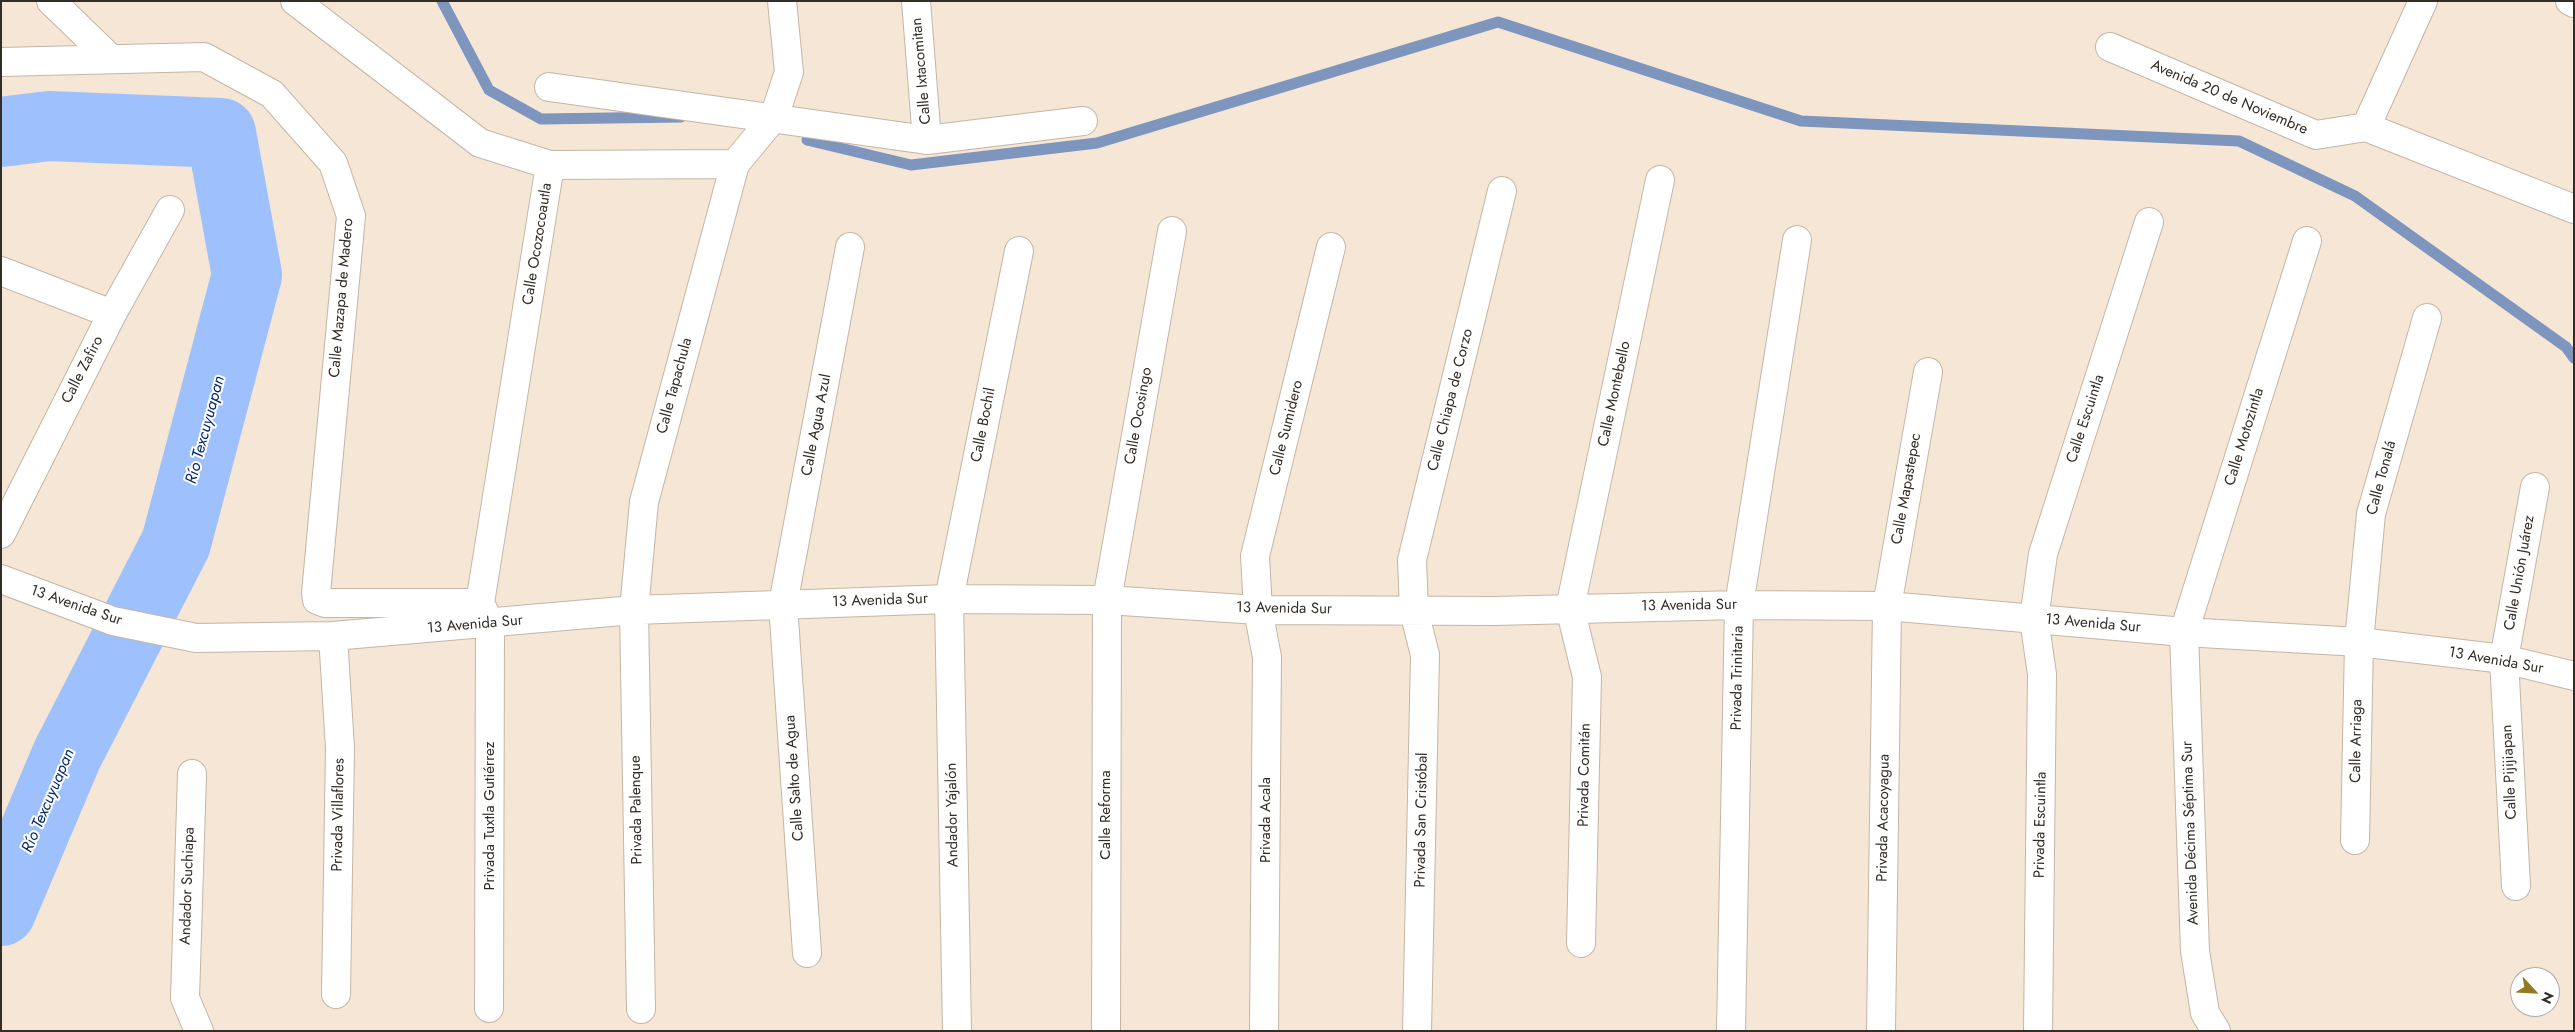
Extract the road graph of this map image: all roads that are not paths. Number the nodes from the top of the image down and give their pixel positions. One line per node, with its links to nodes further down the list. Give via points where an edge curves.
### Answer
1 (51, 1): 9 (street)
2 (296, 1): 16 (street, Calle Ocozocoautla, via 480,143)
3 (782, 1): 12 (street, via 789,72)
4 (916, 1): 15 (street, Calle Ixtacomitan)
5 (2423, 1): 14 (street)
6 (2570, 1): 7 (street)
7 (2574, 3)
8 (2110, 47): 14 (street, Avenida 20 de Noviembre, via 2316,135)
9 (112, 59): 10 (street, Calle Mazapa de Madero); 45 (street, Calle Mazapa de Madero, via 204,57 272,94 333,163 351,216 316,593 318,600)
10 (1, 62)
11 (549, 87): 12 (street)
12 (774, 117): 15 (street); 17 (street)
13 (1084, 121): 15 (street)
14 (2366, 127): 20 (street)
15 (927, 140)
16 (550, 164): 17 (street); 45 (street, Calle Ocozocoautla)
17 (736, 164): 42 (street, Calle Tapachula, via 644,502)
18 (1660, 180): 41 (street, Calle Montebello)
19 (1502, 191): 44 (street, Calle Chiapa de Corzo, via 1412,560)
20 (2574, 209)
21 (170, 210): 30 (street, Calle Zafiro)
22 (2149, 222): 46 (street, Calle Escuintla, via 2043,554)
23 (1172, 231): 37 (street, Calle Ocosingo)
24 (1797, 240): 39 (street, Privada Trinitaria)
25 (2307, 241): 47 (street, Calle Motozintla)
26 (850, 247): 38 (street, Calle Agua Azul)
27 (1332, 247): 43 (street, Calle Sumidero, via 1254,556)
28 (1019, 251): 36 (street, Calle Bochil)
29 (1, 271): 30 (street)
30 (112, 314): 34 (street, Calle Zafiro)
31 (2428, 318): 49 (street, Calle Tonalá, via 2371,514)
32 (1928, 372): 40 (street, Calle Mapastepec)
33 (2535, 487): 50 (street, Calle Unión Juárez)
34 (1, 534)
35 (1, 579): 48 (street, 13 Avenida Sur, via 114,622 196,638)
36 (949, 599): 37 (street, 13 Avenida Sur); 38 (street, 13 Avenida Sur); 61 (street, Andador Yajalón)
37 (1106, 600): 43 (street, 13 Avenida Sur); 62 (street, Calle Reforma)
38 (783, 604): 42 (street, 13 Avenida Sur); 56 (street, Calle Salto de Agua)
39 (1739, 605): 40 (street, 13 Avenida Sur); 41 (street, 13 Avenida Sur); 65 (street, Privada Trinitaria)
40 (1887, 606): 46 (street, 13 Avenida Sur); 66 (street, Privada Acacoyagua)
41 (1570, 608): 44 (street, 13 Avenida Sur); 55 (street, Privada Comitán, via 1587,677)
42 (634, 610): 45 (street, 13 Avenida Sur); 59 (street, Privada Palenque)
43 (1258, 610): 44 (street, 13 Avenida Sur); 63 (street, Privada Acala, via 1267,657)
44 (1414, 611): 64 (street, Privada San Cristóbal, via 1425,655)
45 (485, 614): 48 (street, 13 Avenida Sur); 58 (street, Privada Tuxtla Gutiérrez)
46 (2034, 619): 47 (street, 13 Avenida Sur); 67 (street, Privada Escuintla, via 2042,674)
47 (2184, 632): 49 (street, 13 Avenida Sur); 68 (street, Avenida Décima Séptima Sur, via 2195,952 2206,1013)
48 (333, 636): 57 (street, Privada Villaflores, via 340,748)
49 (2359, 642): 50 (street, 13 Avenida Sur); 53 (street, Calle Arriaga)
50 (2504, 659): 51 (street, 13 Avenida Sur); 54 (street, Calle Pijijiapan)
51 (2574, 676)
52 (192, 774): 60 (street, Andador Suchiapa, via 185,998)
53 (2355, 840)
54 (2516, 886)
55 (1581, 944)
56 (807, 953)
57 (336, 994)
58 (489, 1008)
59 (641, 1009)
60 (199, 1031)
61 (957, 1031)
62 (1106, 1031)
63 (1264, 1031)
64 (1417, 1031)
65 (1731, 1031)
66 (1881, 1031)
67 (2038, 1031)
68 (2216, 1031)

